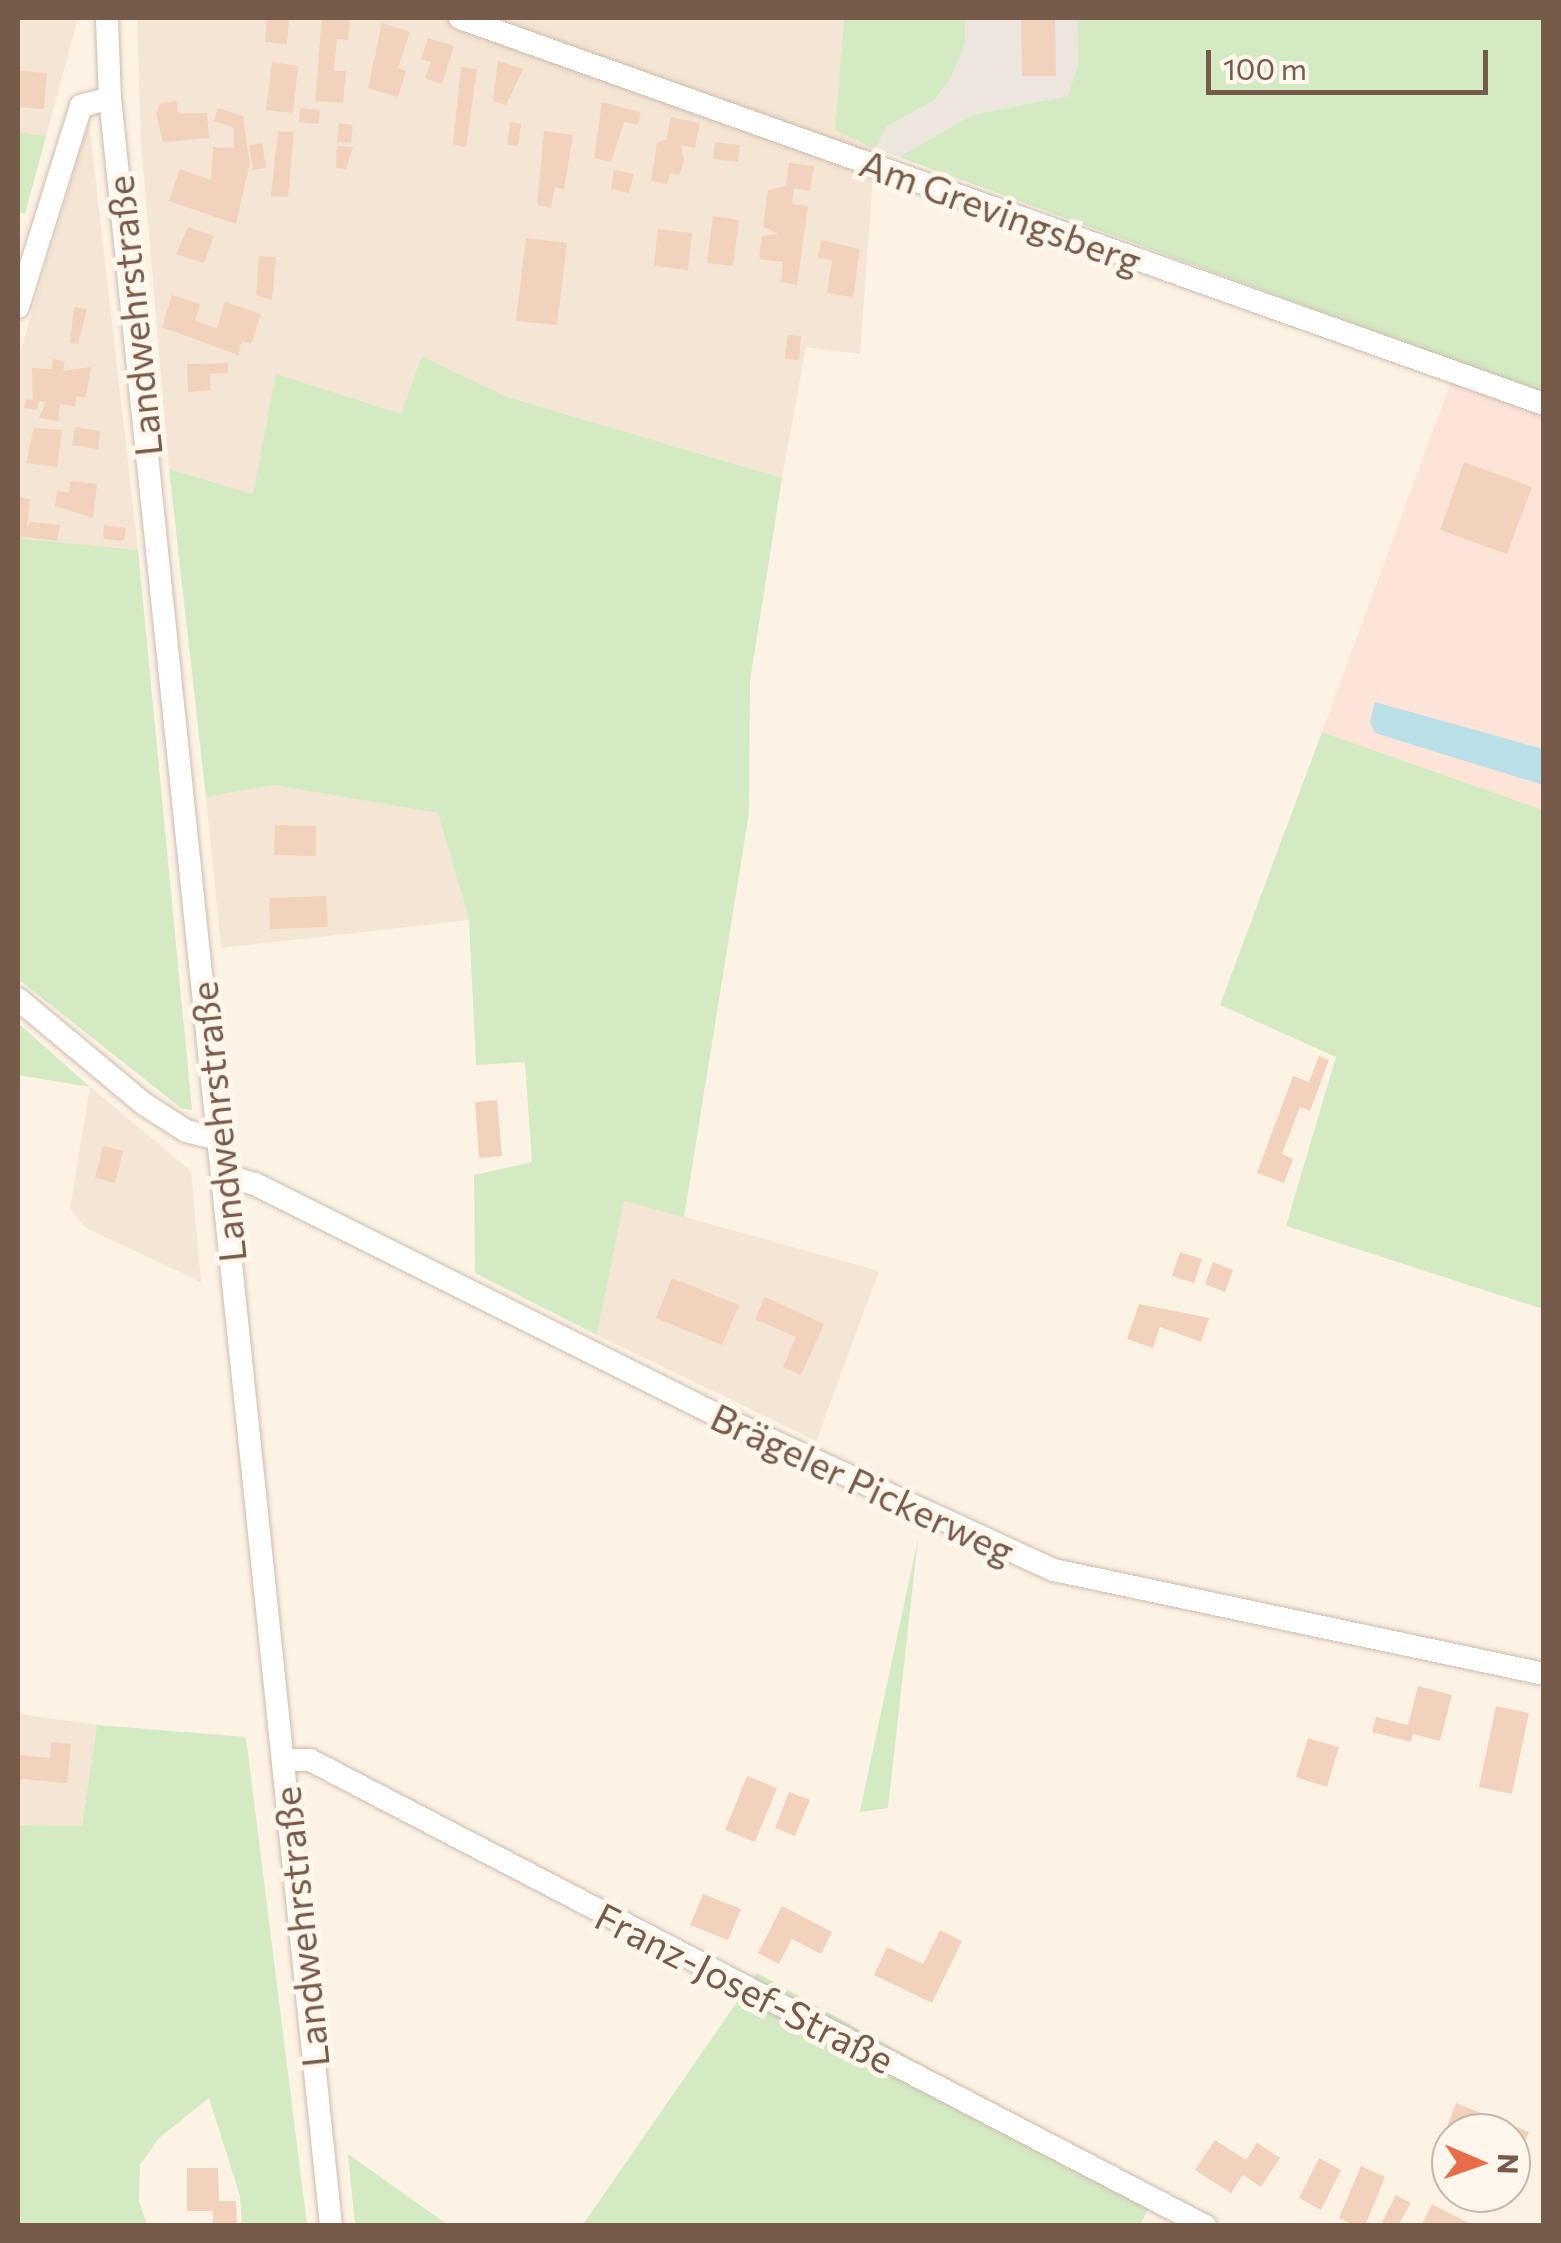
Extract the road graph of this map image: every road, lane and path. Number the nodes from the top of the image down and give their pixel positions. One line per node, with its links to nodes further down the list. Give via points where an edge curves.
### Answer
1 (107, 18): 3 (street, Landwehrstraße)
2 (460, 18): 5 (street, Am Grevingsberg)
3 (110, 98): 4 (street, via 80,106); 7 (street, Landwehrstraße)
4 (18, 306)
5 (1544, 404)
6 (18, 1000): 7 (street, via 144,1104 186,1130)
7 (219, 1138): 8 (street, Landwehrstraße)
8 (223, 1174): 9 (street, Brägeler Pickerweg, via 255,1184 723,1418 1054,1570); 10 (street, Landwehrstraße)
9 (1544, 1674)
10 (283, 1760): 11 (street, Landwehrstraße); 12 (street, Franz-Josef-Straße, via 310,1760)
11 (330, 2226)
12 (1204, 2226)

